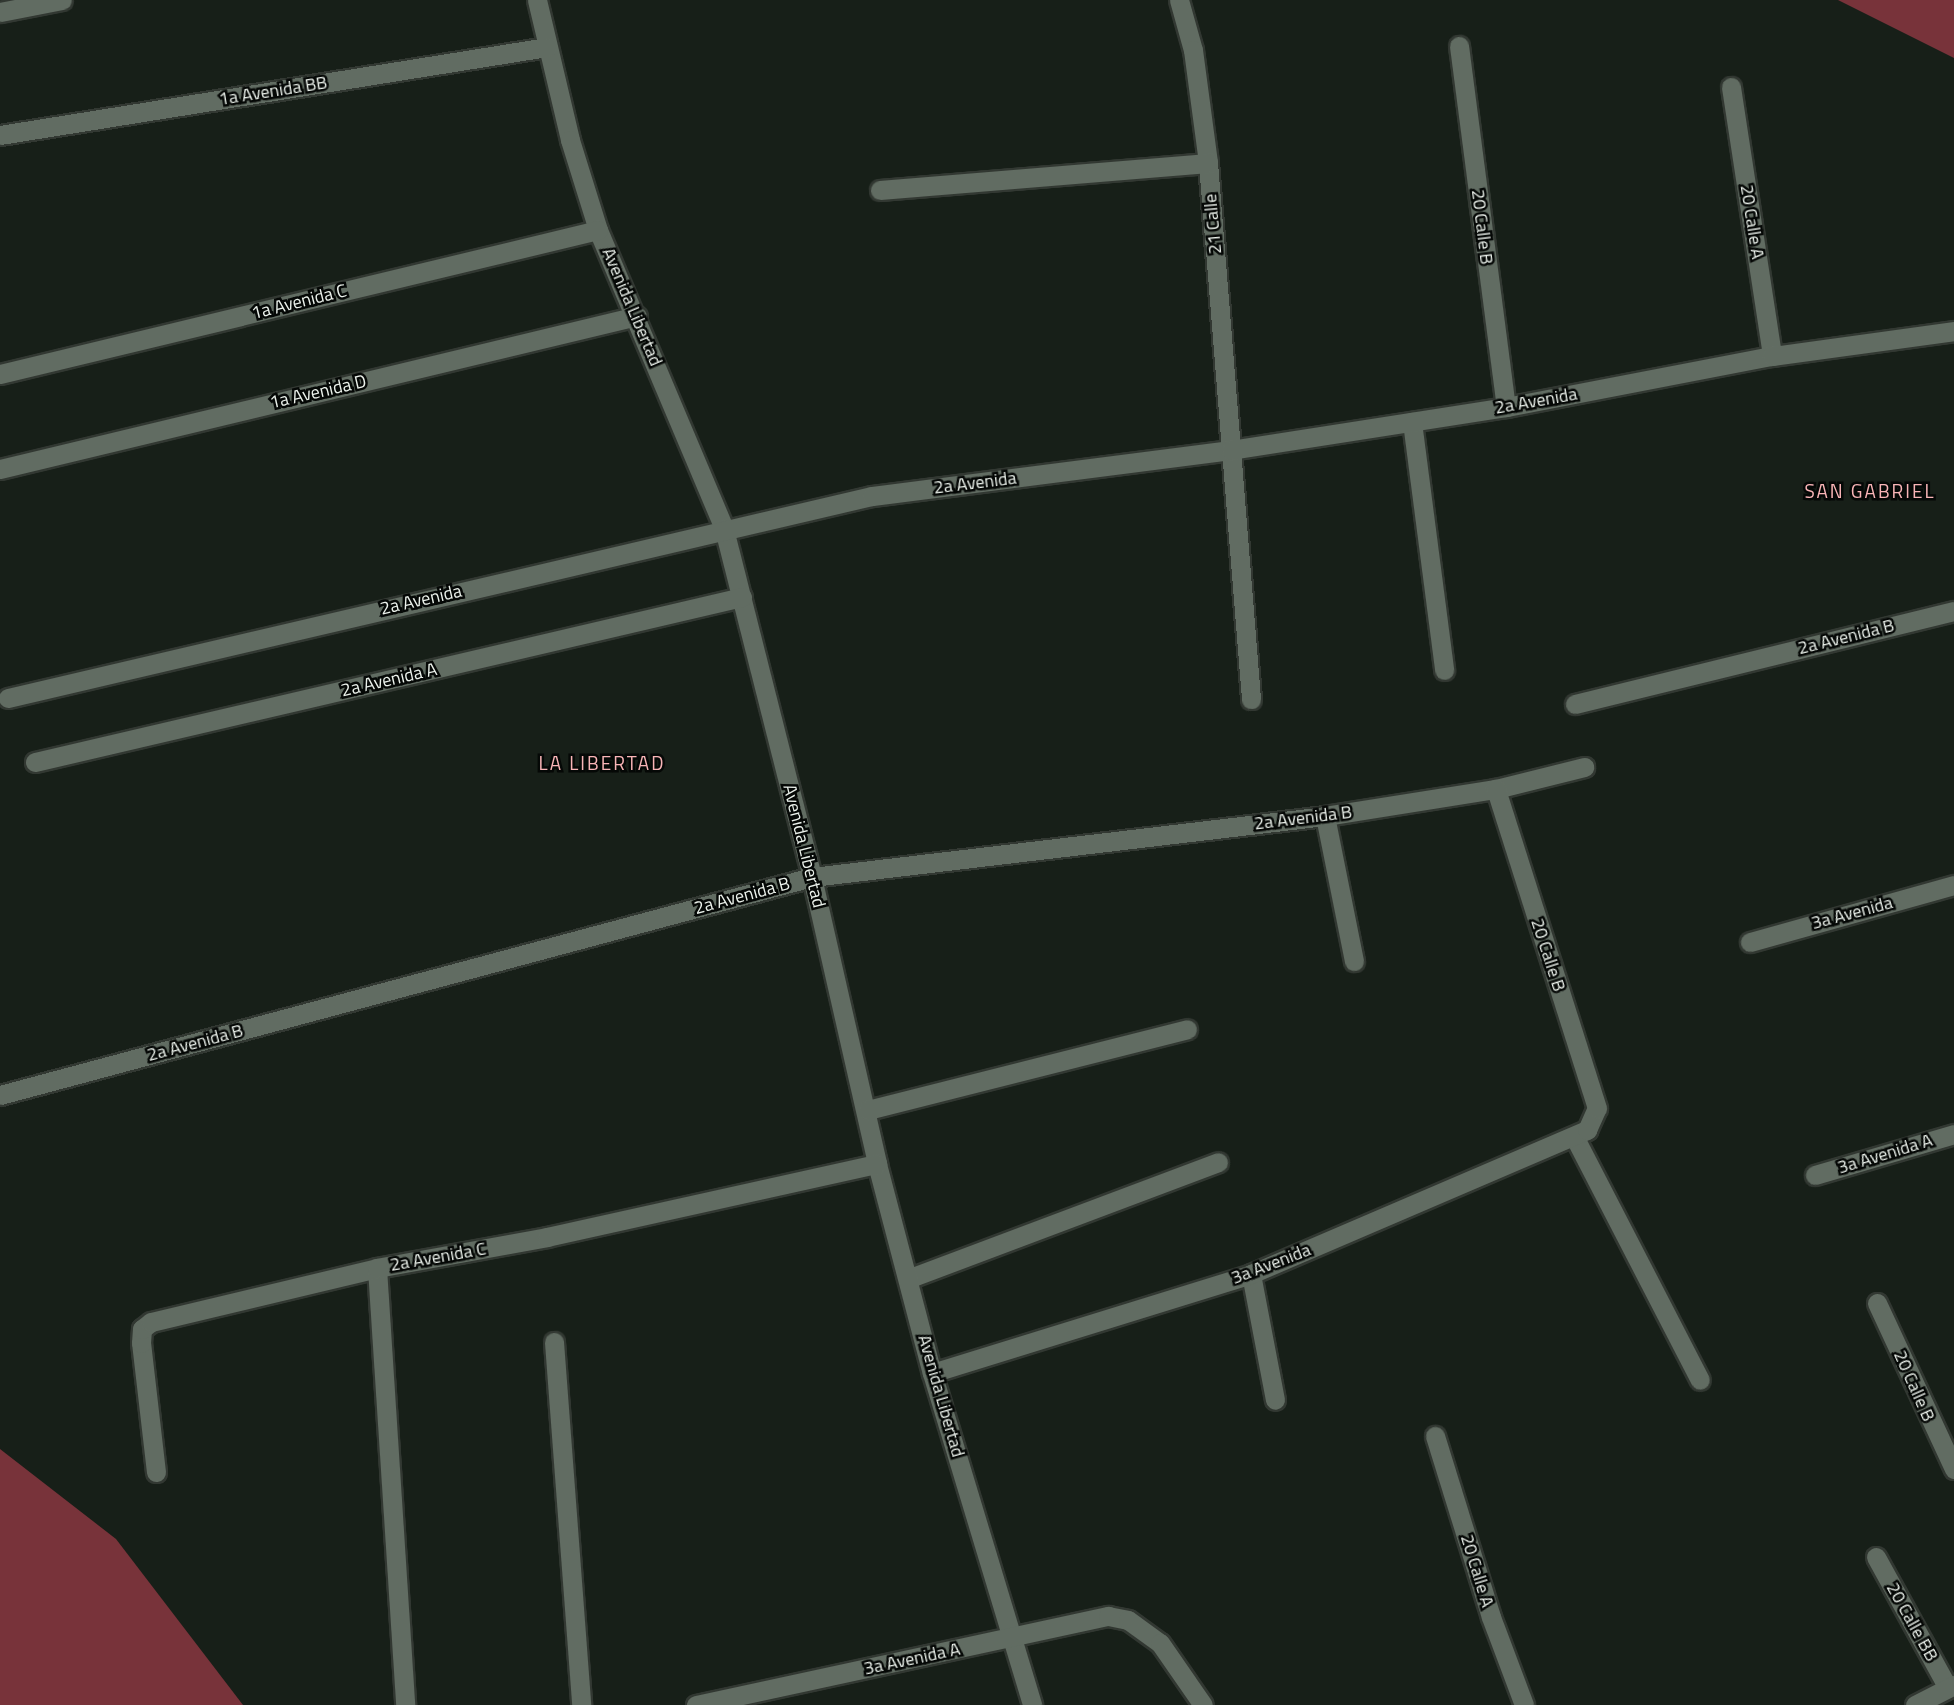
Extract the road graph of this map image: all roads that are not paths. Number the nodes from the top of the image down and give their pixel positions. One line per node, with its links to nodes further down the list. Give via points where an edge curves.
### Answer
1 (62, 0): 4 (street)
2 (537, 0): 6 (street, Avenida Libertad)
3 (1179, 0): 9 (street, 21 Calle, via 1193,50)
4 (0, 12)
5 (1459, 46): 16 (street, 20 Calle B)
6 (547, 47): 8 (street, 1a Avenida BB); 11 (street, Avenida Libertad)
7 (1731, 88): 14 (street, 20 Calle A)
8 (0, 135)
9 (1208, 163): 10 (street); 18 (street, 21 Calle)
10 (880, 190)
11 (598, 230): 12 (street, Avenida Libertad); 15 (street, 1a Avenida C)
12 (637, 316): 19 (street, 1a Avenida D); 20 (street, Avenida Libertad)
13 (1954, 331): 14 (street, 2a Avenida)
14 (1772, 356): 16 (street, 2a Avenida)
15 (0, 374)
16 (1506, 407): 17 (street, 2a Avenida)
17 (1412, 422): 18 (street, 2a Avenida); 23 (street)
18 (1231, 450): 20 (street, 2a Avenida, via 872,496); 25 (street, 21 Calle)
19 (0, 469)
20 (724, 529): 21 (street, Avenida Libertad); 24 (street, 2a Avenida)
21 (742, 597): 27 (street, 2a Avenida A); 31 (street, Avenida Libertad)
22 (1954, 611): 26 (street, 2a Avenida B)
23 (1444, 670)
24 (8, 698)
25 (1251, 699)
26 (1575, 704)
27 (35, 762)
28 (1584, 767): 29 (street, 2a Avenida B)
29 (1496, 789): 30 (street, 2a Avenida B); 38 (street, 20 Calle B, via 1597,1108)
30 (1325, 816): 31 (street, 2a Avenida B); 34 (street)
31 (812, 877): 36 (street, 2a Avenida B); 37 (street, Avenida Libertad)
32 (1954, 885): 33 (street, 3a Avenida)
33 (1750, 942)
34 (1354, 961)
35 (1187, 1029): 37 (street)
36 (0, 1096)
37 (868, 1110): 42 (street, Avenida Libertad)
38 (1593, 1120): 40 (street, 3a Avenida)
39 (1954, 1134): 43 (street, 3a Avenida A)
40 (1575, 1138): 45 (street, 3a Avenida); 50 (street)
41 (1218, 1162): 46 (street)
42 (877, 1164): 44 (street, 2a Avenida C, via 547,1237); 46 (street, Avenida Libertad)
43 (1815, 1175)
44 (377, 1268): 54 (street, 2a Avenida C, via 151,1322 142,1329); 58 (street)
45 (1251, 1274): 49 (street, 3a Avenida); 51 (street)
46 (910, 1278): 49 (street, Avenida Libertad)
47 (1877, 1303): 53 (street, 20 Calle B)
48 (554, 1342): 59 (street)
49 (932, 1373): 56 (street, Avenida Libertad)
50 (1700, 1380)
51 (1275, 1400)
52 (1435, 1436): 63 (street, 20 Calle A, via 1491,1617)
53 (1954, 1469)
54 (156, 1472)
55 (1876, 1557): 57 (street, 20 Calle BB)
56 (1012, 1637): 60 (street, 3a Avenida A); 61 (street, Avenida Libertad); 62 (street, 3a Avenida A, via 1108,1616 1128,1620 1160,1643)
57 (1951, 1686): 64 (street)
58 (405, 1705)
59 (581, 1705)
60 (696, 1705)
61 (1032, 1705)
62 (1203, 1705)
63 (1524, 1705)
64 (1915, 1705)

